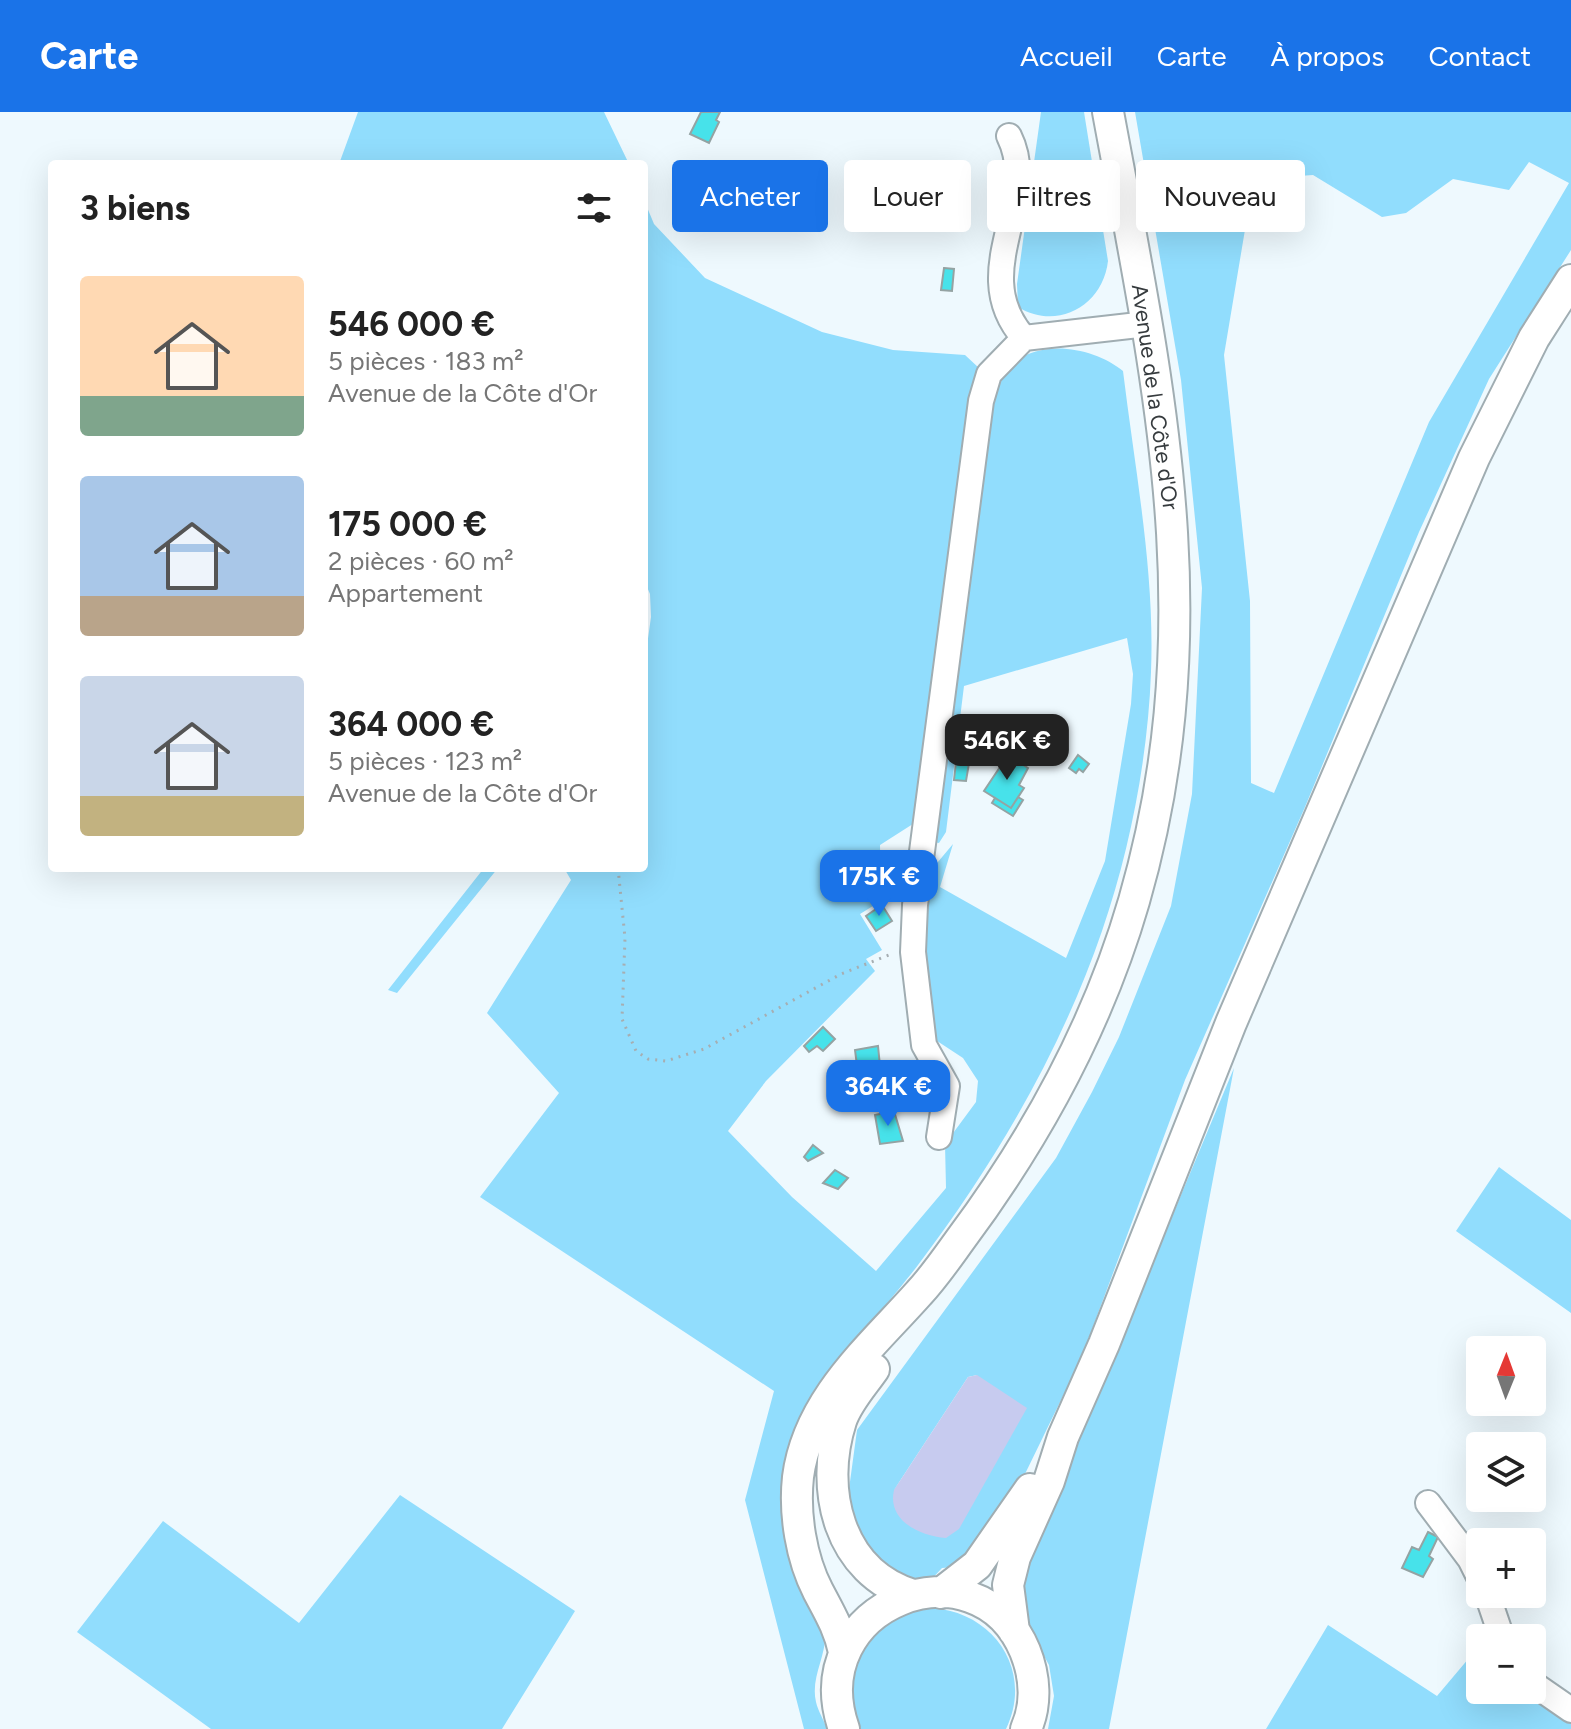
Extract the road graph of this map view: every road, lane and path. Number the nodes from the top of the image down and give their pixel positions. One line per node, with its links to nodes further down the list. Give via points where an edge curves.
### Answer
1 (1108, 112): 4 (main road, Avenue de la Côte d'Or)
2 (1009, 136): 5 (street, via 1017,152 1017,173 999,292 1009,320)
3 (1571, 280): 10 (main road, via 1534,338 1460,488 1231,1023)
4 (1147, 324): 5 (street); 9 (main road, Avenue de la Côte d'Or, via 1167,452 1176,595 1173,704 1152,836 1110,971 1060,1084 999,1185)
5 (1024, 338): 7 (street, via 989,374 981,401 921,840)
6 (618, 872): 7 (path, via 625,938 622,1019 636,1051 648,1059 683,1058 872,960)
7 (913, 952): 8 (street, via 924,1045 947,1086)
8 (939, 1137)
9 (918, 1294): 13 (main road, Avenue de la Côte d'Or, via 907,1322 842,1418 832,1470 836,1517 854,1553 882,1581); 15 (main road, Avenue de la Côte d'Or, via 831,1394 803,1452 799,1522 806,1559 832,1612)
10 (1063, 1437): 13 (main road, via 977,1565); 14 (main road, via 1010,1571)
11 (1428, 1503): 12 (street)
12 (1466, 1554)
13 (927, 1594): 14 (main road, Avenue de la Côte d'Or, via 982,1604); 15 (main road, via 888,1604 867,1619)
14 (1014, 1631): 19 (main road, via 1032,1676)
15 (844, 1652): 18 (main road, via 836,1693)
16 (1546, 1693): 17 (street)
17 (1571, 1710)
18 (844, 1729)
19 (1026, 1729)

